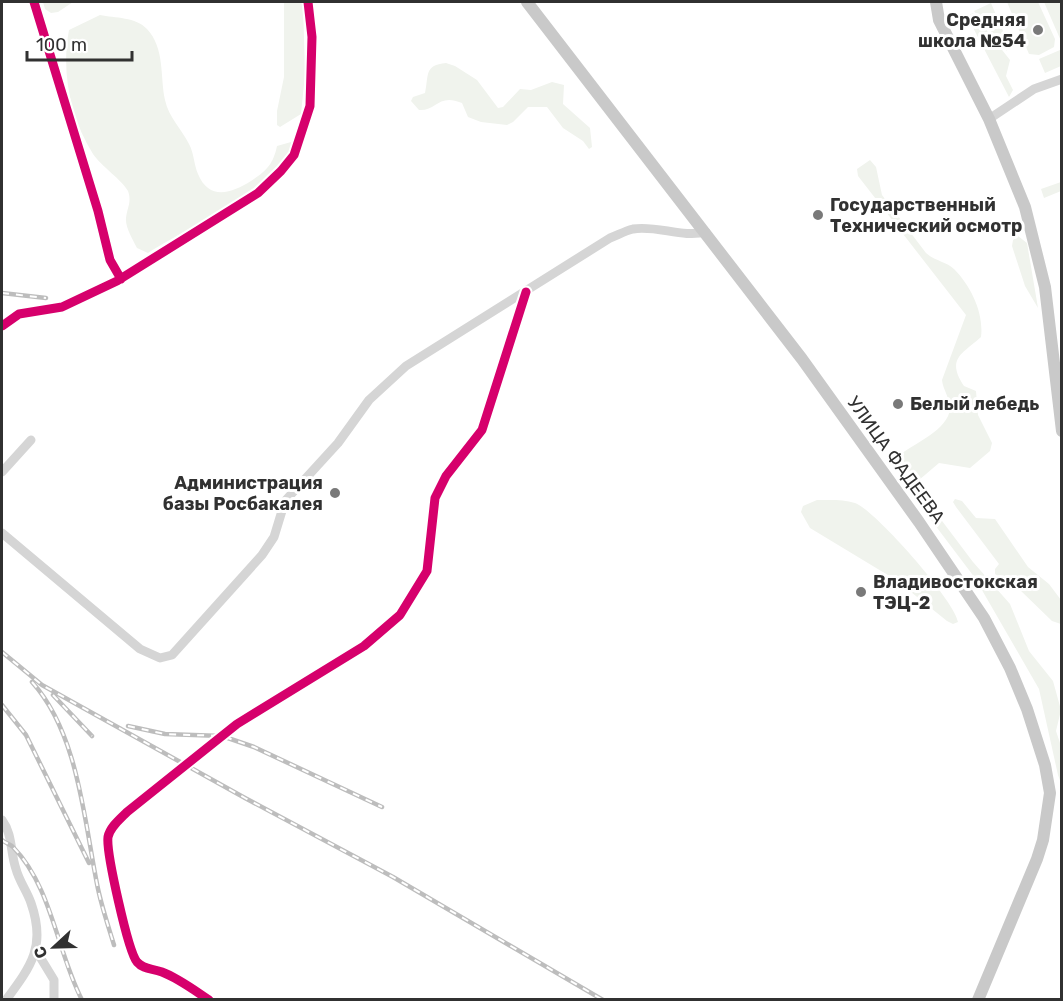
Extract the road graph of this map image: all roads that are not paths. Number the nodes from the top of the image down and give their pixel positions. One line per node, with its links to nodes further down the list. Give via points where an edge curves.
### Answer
1 (34, 2): 8 (street, via 110,260)
2 (308, 2): 8 (street, via 312,37 310,106 294,155 258,193)
3 (527, 2): 7 (main road, УЛИЦА ФАДЕЕВА)
4 (936, 2): 6 (main road, via 939,20)
5 (1062, 79): 6 (street, via 1034,89)
6 (988, 119): 11 (main road, via 1025,207 1045,287)
7 (706, 232): 9 (street, via 632,229 610,238); 20 (main road, УЛИЦА ФАДЕЕВА, via 802,359 960,582 998,642 1027,709 1046,765 1050,793 1047,818 1022,898)
8 (122, 279): 10 (street, via 44,311 19,314)
9 (526, 292): 14 (street, via 406,366 369,400 338,443 285,501 274,537 262,555 172,655 160,658 140,649); 19 (street, via 482,430 435,498 427,571 400,615 364,645 237,724 111,828 108,841 135,960)
10 (2, 326)
11 (1062, 431)
12 (31, 440): 13 (street)
13 (2, 472)
14 (2, 532)
15 (2, 820): 16 (street, via 37,924)
16 (37, 952): 17 (street); 18 (street, via 54,980)
17 (6, 999)
18 (54, 999)
19 (209, 999)
20 (978, 999)

